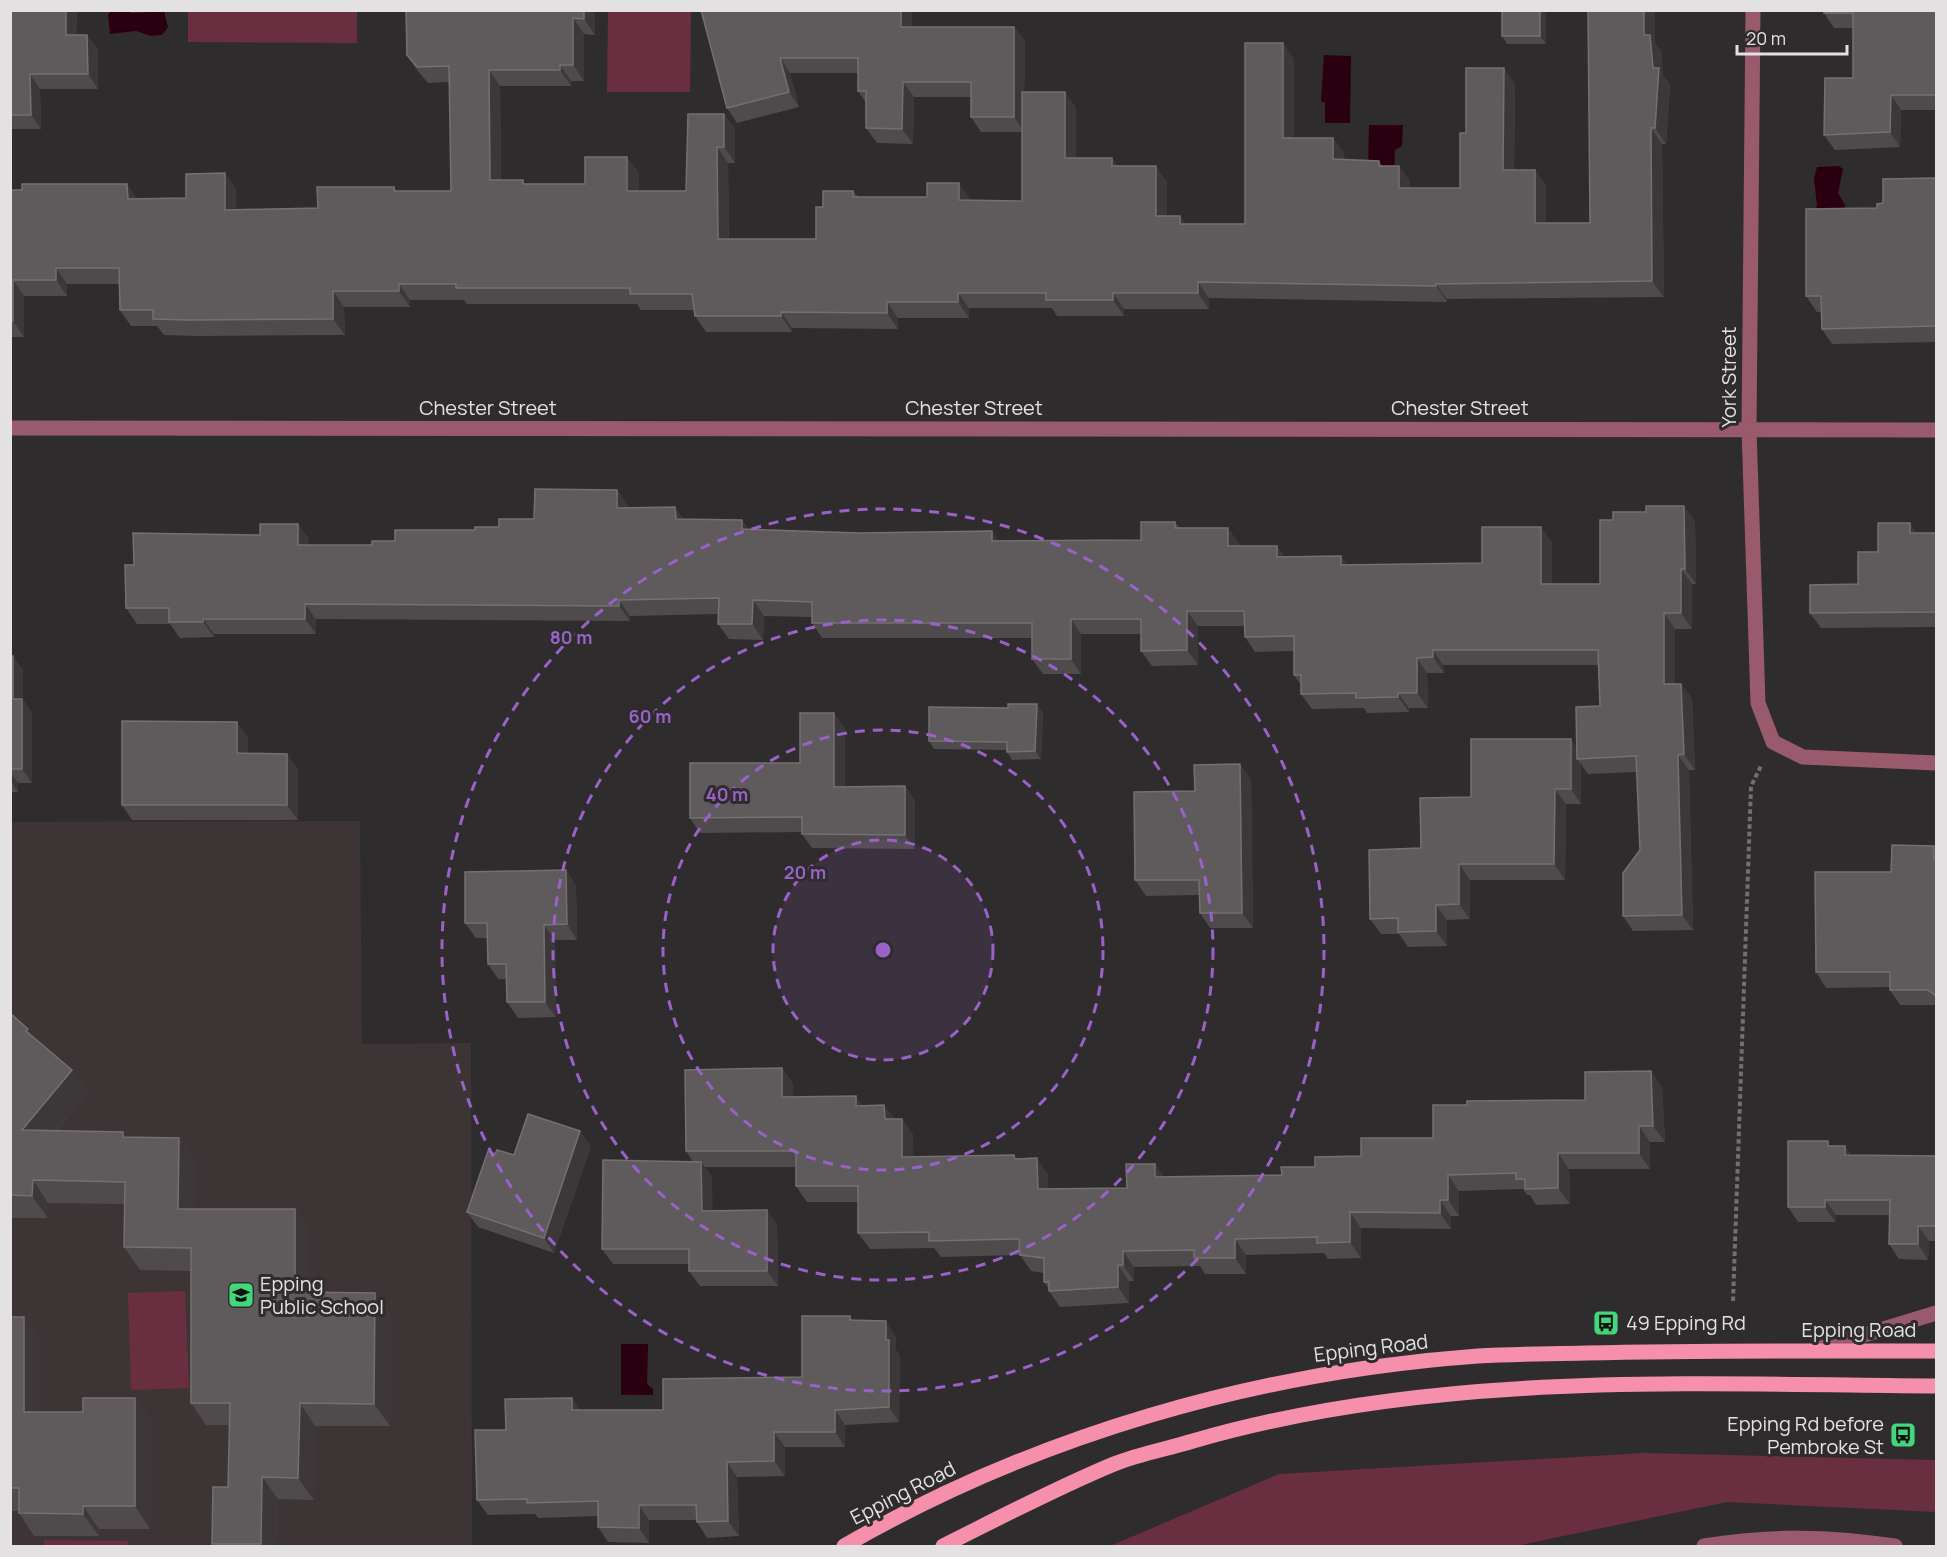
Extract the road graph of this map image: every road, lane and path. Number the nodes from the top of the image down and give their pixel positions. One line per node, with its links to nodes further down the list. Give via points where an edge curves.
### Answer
1 (1753, 10): 3 (street, York Street)
2 (10, 428): 3 (street, Chester Street)
3 (1749, 429): 4 (street, Chester Street); 5 (street, York Street, via 1758,703)
4 (1936, 430)
5 (1773, 742): 6 (street, via 1803,758); 7 (path, via 1751,786)
6 (1936, 763)
7 (1733, 1301)
8 (1936, 1313): 9 (street)
9 (1809, 1351): 10 (main road, Epping Road); 12 (main road, Epping Road, via 1717,1349 1478,1356 1283,1382 1090,1433 1000,1468)
10 (1936, 1351)
11 (1936, 1386): 13 (main road, via 1658,1385 1484,1390 1351,1406 1223,1432 1116,1464)
12 (844, 1546)
13 (943, 1546)
14 (1704, 1546): 15 (street, via 1772,1537 1845,1539)
15 (1895, 1546)

